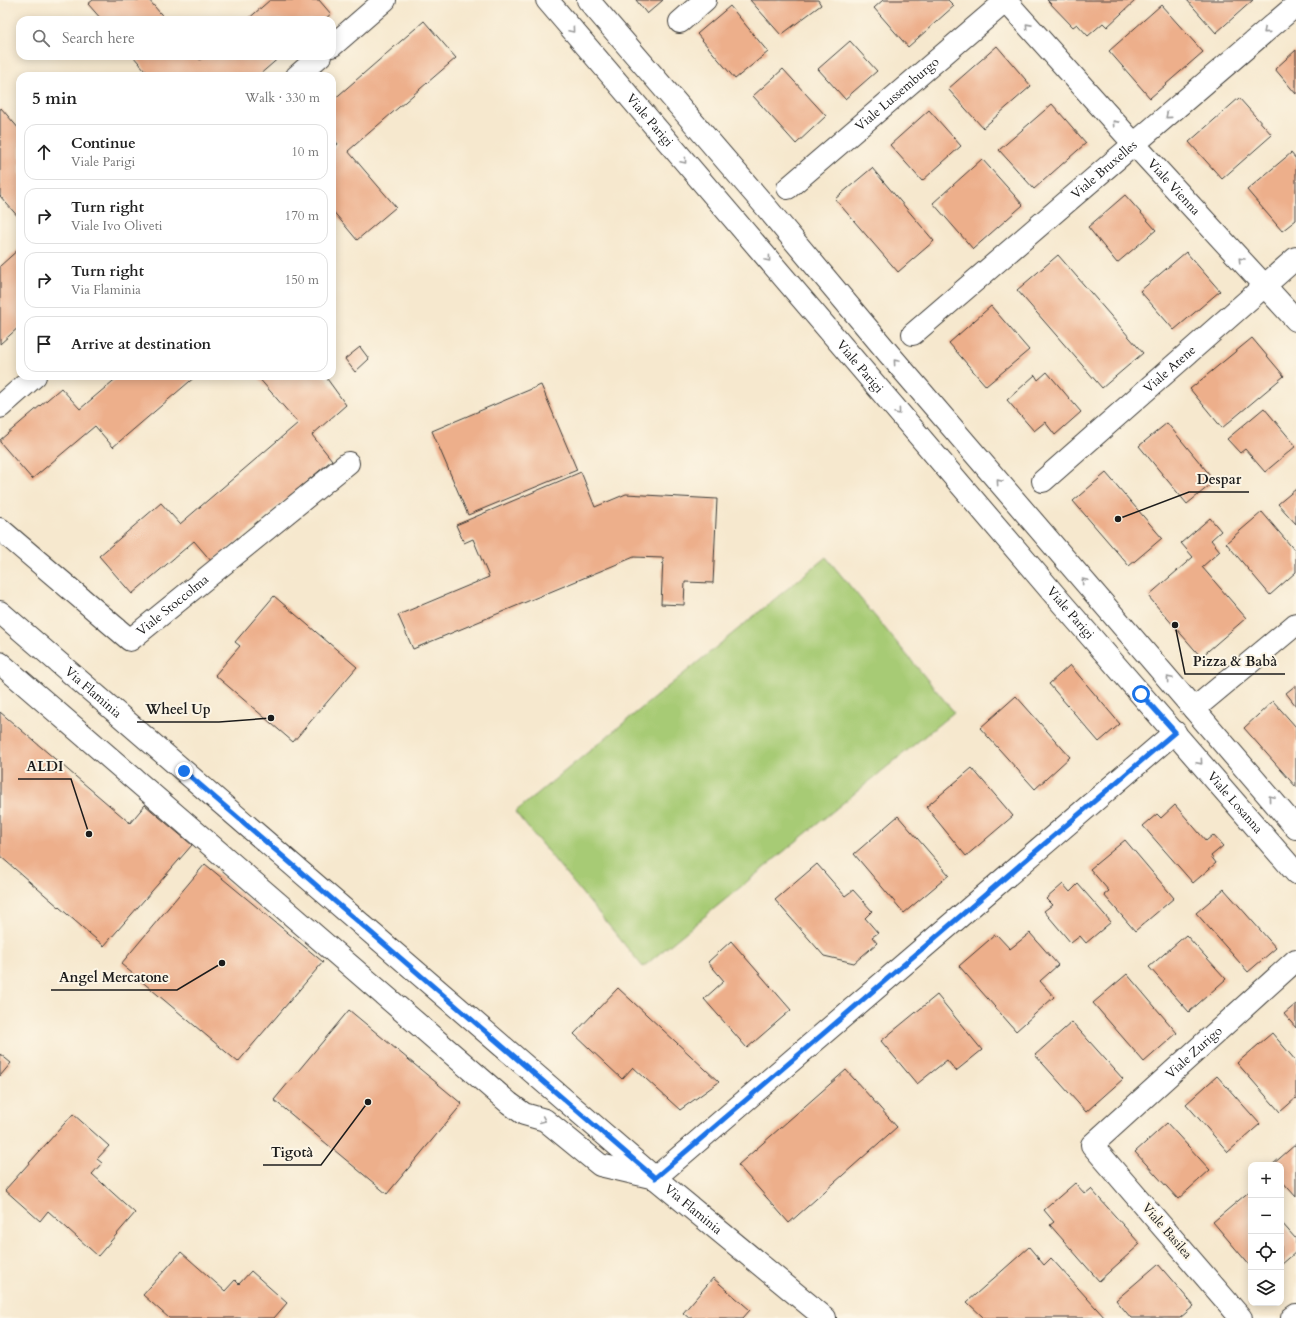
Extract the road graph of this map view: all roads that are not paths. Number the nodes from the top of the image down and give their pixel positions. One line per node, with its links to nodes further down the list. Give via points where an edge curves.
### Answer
1 (384, 0): 8 (street)
2 (547, 0): 26 (street, Viale Parigi, one-way to 26, via 1058,600)
3 (588, 0): 25 (street, one-way to 3)
4 (705, 0): 7 (street)
5 (1006, 0): 11 (street, Viale Vienna, one-way to 5); 12 (street, Viale Lussemburgo)
6 (1296, 6): 11 (street, Viale Bruxelles, one-way to 11)
7 (680, 22)
8 (336, 42)
9 (315, 60): 10 (street)
10 (302, 72)
11 (1135, 144): 14 (street, Viale Vienna, one-way to 11); 16 (street, Viale Bruxelles)
12 (788, 188)
13 (1296, 258): 14 (street, Viale Atene)
14 (1264, 285): 15 (street, Viale Vienna); 20 (street, Viale Atene)
15 (1296, 320)
16 (913, 334)
17 (30, 380): 18 (street)
18 (0, 407)
19 (348, 463): 21 (street, Viale Stoccolma, via 130,640)
20 (1043, 481)
21 (0, 529)
22 (0, 612): 31 (street, Via Flaminia)
23 (1296, 624): 25 (street)
24 (0, 662): 31 (street, one-way to 31, via 509,1103 524,1114 546,1120 600,1165)
25 (1194, 709): 27 (street, one-way to 25)
26 (1175, 732): 28 (street, Viale Losanna, one-way to 28); 31 (street)
27 (1296, 828)
28 (1296, 873)
29 (1296, 960): 30 (street, Viale Zurigo)
30 (1092, 1145): 34 (street, Viale Basilea)
31 (655, 1178): 33 (street, Via Flaminia)
32 (1296, 1315): 35 (street)
33 (825, 1318)
34 (1241, 1318)
35 (1292, 1318)

